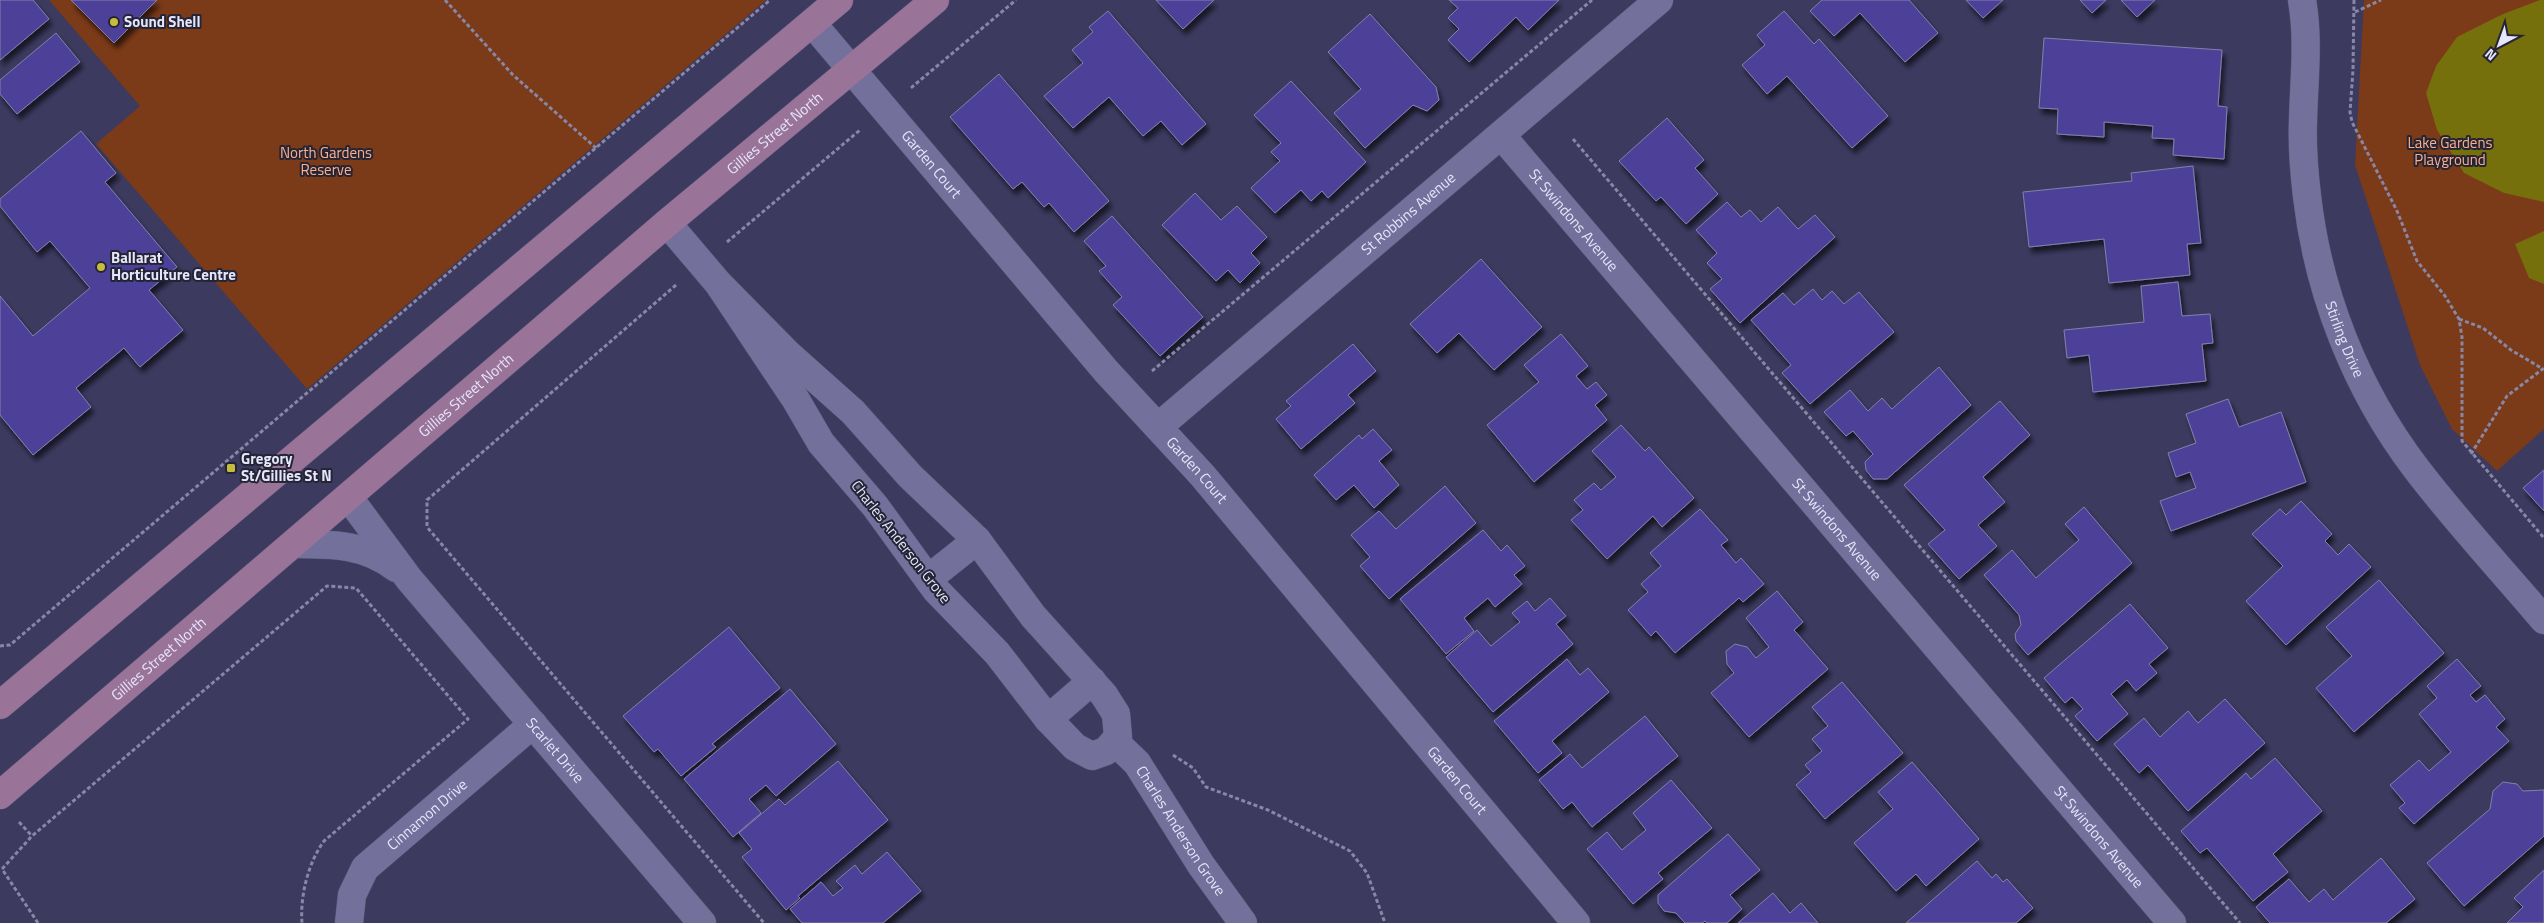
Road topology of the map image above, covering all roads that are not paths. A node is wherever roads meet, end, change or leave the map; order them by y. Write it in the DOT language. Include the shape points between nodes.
graph roads {
  1 [pos="839,0"];
  2 [pos="935,0"];
  3 [pos="1659,0"];
  4 [pos="2302,0"];
  5 [pos="812,23"];
  6 [pos="852,70"];
  7 [pos="1501,136"];
  8 [pos="667,223"];
  9 [pos="710,273"];
  10 [pos="1158,427"];
  11 [pos="349,498"];
  12 [pos="977,540"];
  13 [pos="294,544"];
  14 [pos="409,579"];
  15 [pos="928,579"];
  16 [pos="2544,620"];
  17 [pos="1092,681"];
  18 [pos="2,702"];
  19 [pos="1048,719"];
  20 [pos="533,724"];
  21 [pos="1115,742"];
  22 [pos="0,795"];
  23 [pos="349,923"];
  24 [pos="702,923"];
  25 [pos="1243,923"];
  26 [pos="1576,923"];
  27 [pos="2172,923"];
  1 -- 5 [label="main road"];
  2 -- 6 [label="main road, Gillies Street North"];
  3 -- 7 [label="street, St Robbins Avenue"];
  4 -- 16 [label="street, Stirling Drive" via="2306,28 2305,181 2316,252 2333,312 2362,381 2414,466"];
  5 -- 6 [label="street, Garden Court"];
  5 -- 18 [label="main road"];
  6 -- 8 [label="main road, Gillies Street North"];
  6 -- 10 [label="street, Garden Court" via="1106,371"];
  7 -- 10 [label="street, St Robbins Avenue"];
  7 -- 27 [label="street, St Swindons Avenue"];
  8 -- 9 [label="street, Charles Anderson Grove"];
  8 -- 11 [label="main road, Gillies Street North"];
  9 -- 12 [label="street, Charles Anderson Grove" via="788,354 853,412 910,476"];
  9 -- 15 [label="street, Charles Anderson Grove" via="796,400 821,444 875,506"];
  10 -- 26 [label="street, Garden Court"];
  11 -- 13 [label="main road, Gillies Street North"];
  11 -- 14 [label="street, Scarlet Drive"];
  12 -- 15 [label="street"];
  12 -- 17 [label="street, Charles Anderson Grove" via="1032,616"];
  13 -- 14 [label="street, Scarlet Drive" via="359,548 380,557"];
  13 -- 22 [label="main road, Gillies Street North"];
  14 -- 20 [label="street, Scarlet Drive"];
  15 -- 19 [label="street, Charles Anderson Grove" via="997,653"];
  17 -- 19 [label="street"];
  17 -- 21 [label="street, Charles Anderson Grove" via="1116,714 1119,732"];
  19 -- 21 [label="street, Charles Anderson Grove" via="1087,755 1102,754"];
  20 -- 23 [label="street, Cinnamon Drive" via="365,868 352,894"];
  20 -- 24 [label="street, Scarlet Drive"];
  21 -- 25 [label="street, Charles Anderson Grove" via="1137,763 1201,865"];
}
